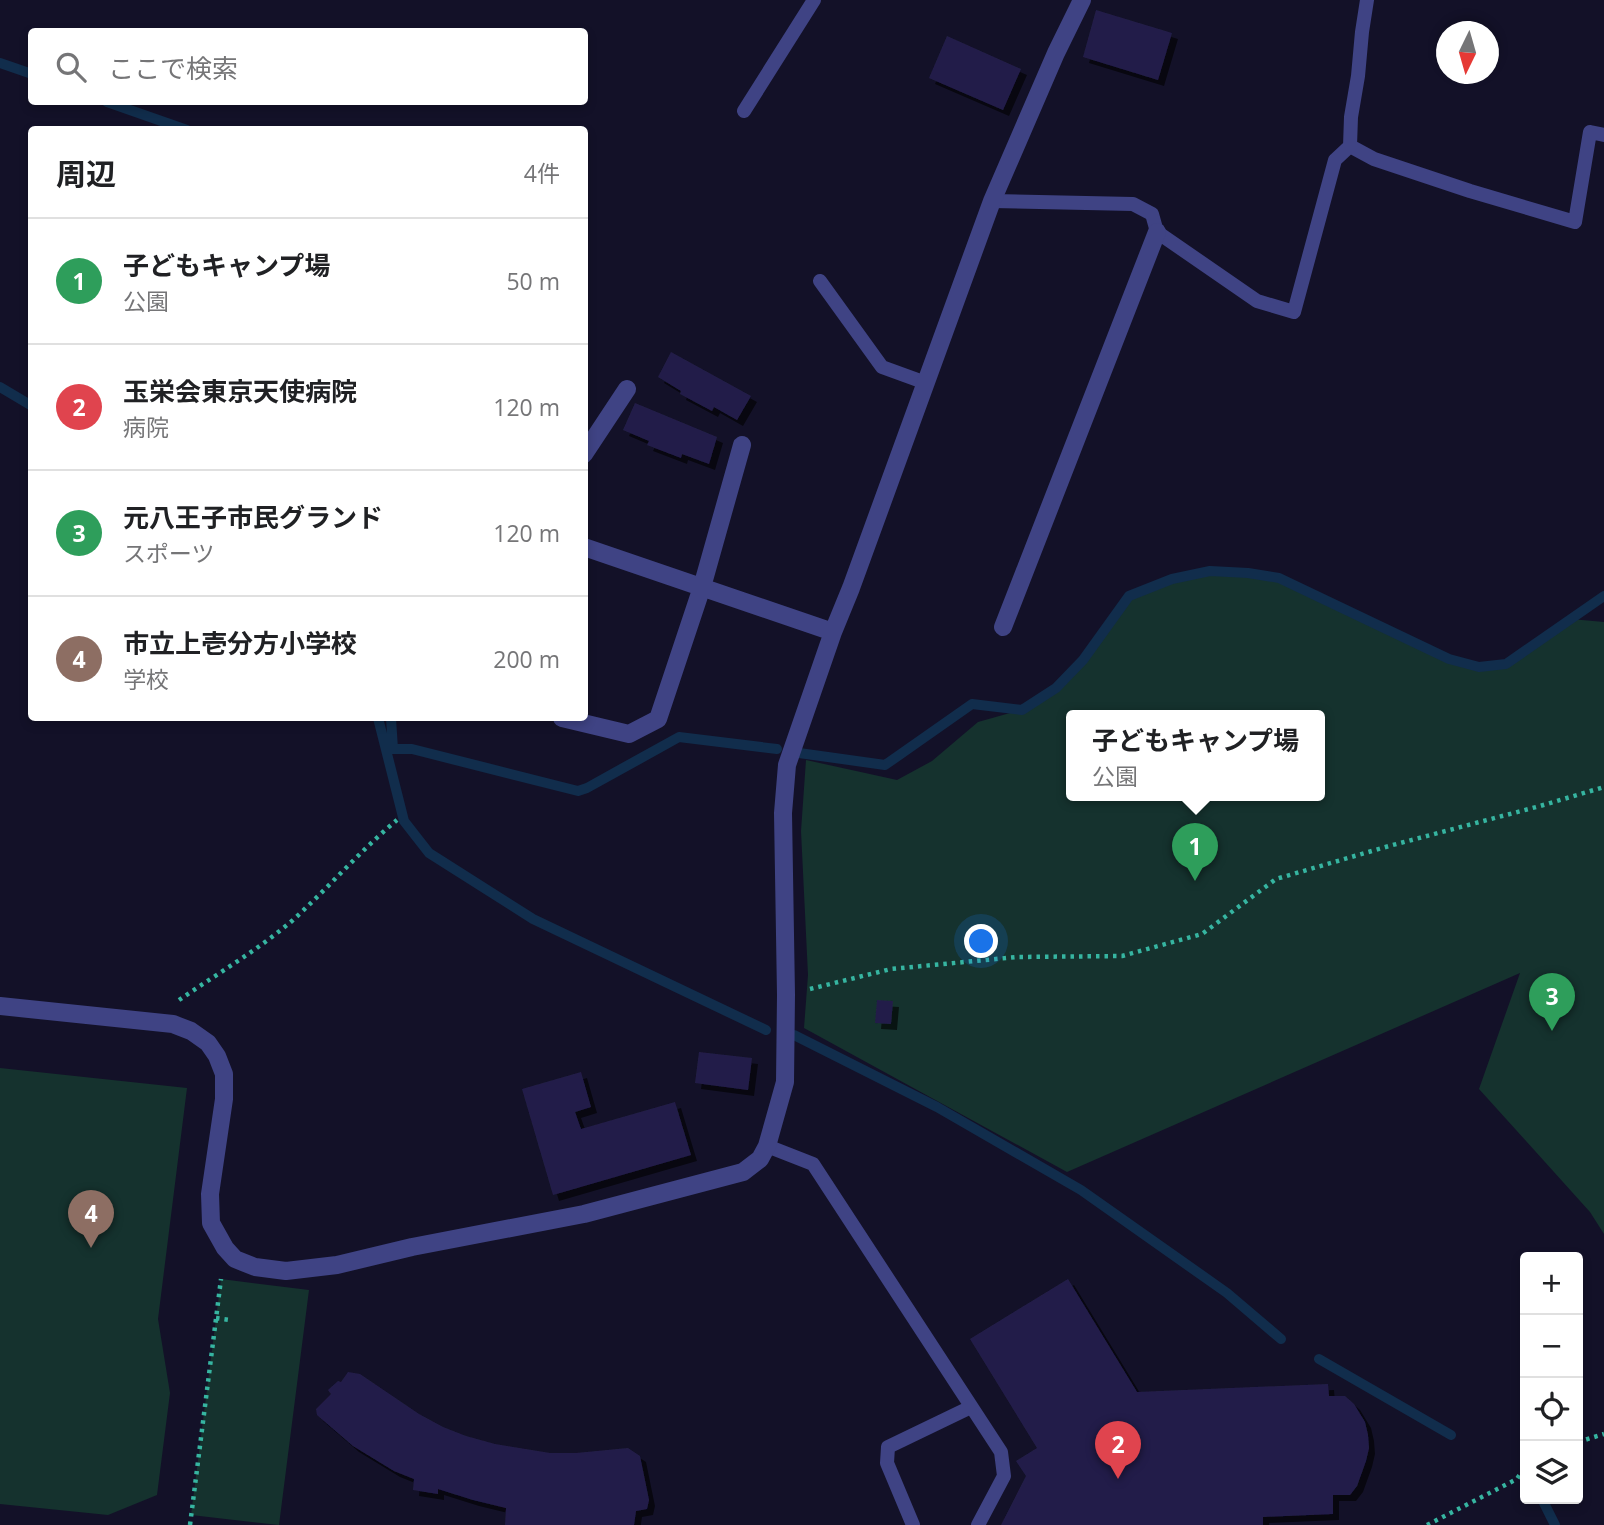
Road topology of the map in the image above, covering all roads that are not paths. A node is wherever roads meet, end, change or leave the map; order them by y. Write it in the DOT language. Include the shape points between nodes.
graph roads {
  1 [pos="814,0"];
  2 [pos="1082,0"];
  3 [pos="1367,0"];
  4 [pos="744,111"];
  5 [pos="1604,135"];
  6 [pos="1350,146"];
  7 [pos="992,201"];
  8 [pos="1157,232"];
  9 [pos="820,281"];
  10 [pos="926,383"];
  11 [pos="628,388"];
  12 [pos="742,445"];
  13 [pos="588,448"];
  14 [pos="588,548"];
  15 [pos="702,587"];
  16 [pos="1003,627"];
  17 [pos="833,632"];
  18 [pos="575,721"];
  19 [pos="0,1006"];
  20 [pos="767,1146"];
  21 [pos="971,1407"];
  22 [pos="913,1525"];
  23 [pos="978,1525"];
  1 -- 4 [label="lane"];
  2 -- 7 [label="street"];
  3 -- 6 [label="lane"];
  5 -- 6 [label="lane" via="1590,132 1575,222 1374,159"];
  6 -- 8 [label="lane" via="1335,160 1294,312 1256,302"];
  7 -- 8 [label="lane" via="1133,204 1153,214"];
  7 -- 10 [label="street"];
  8 -- 16 [label="street"];
  9 -- 10 [label="lane" via="882,367"];
  10 -- 17 [label="street"];
  11 -- 13 [label="street"];
  12 -- 15 [label="street"];
  14 -- 15 [label="street"];
  15 -- 17 [label="street"];
  15 -- 18 [label="street" via="658,719 629,734"];
  17 -- 20 [label="street" via="787,765 783,813 785,1082"];
  19 -- 20 [label="street" via="173,1024 208,1043 224,1074 210,1194 211,1223 235,1259 265,1268 286,1271 337,1265 584,1214 743,1172 760,1159"];
  20 -- 21 [label="lane" via="813,1164"];
  21 -- 22 [label="lane" via="888,1447 887,1463"];
  21 -- 23 [label="lane" via="1001,1452 1004,1476"];
}
